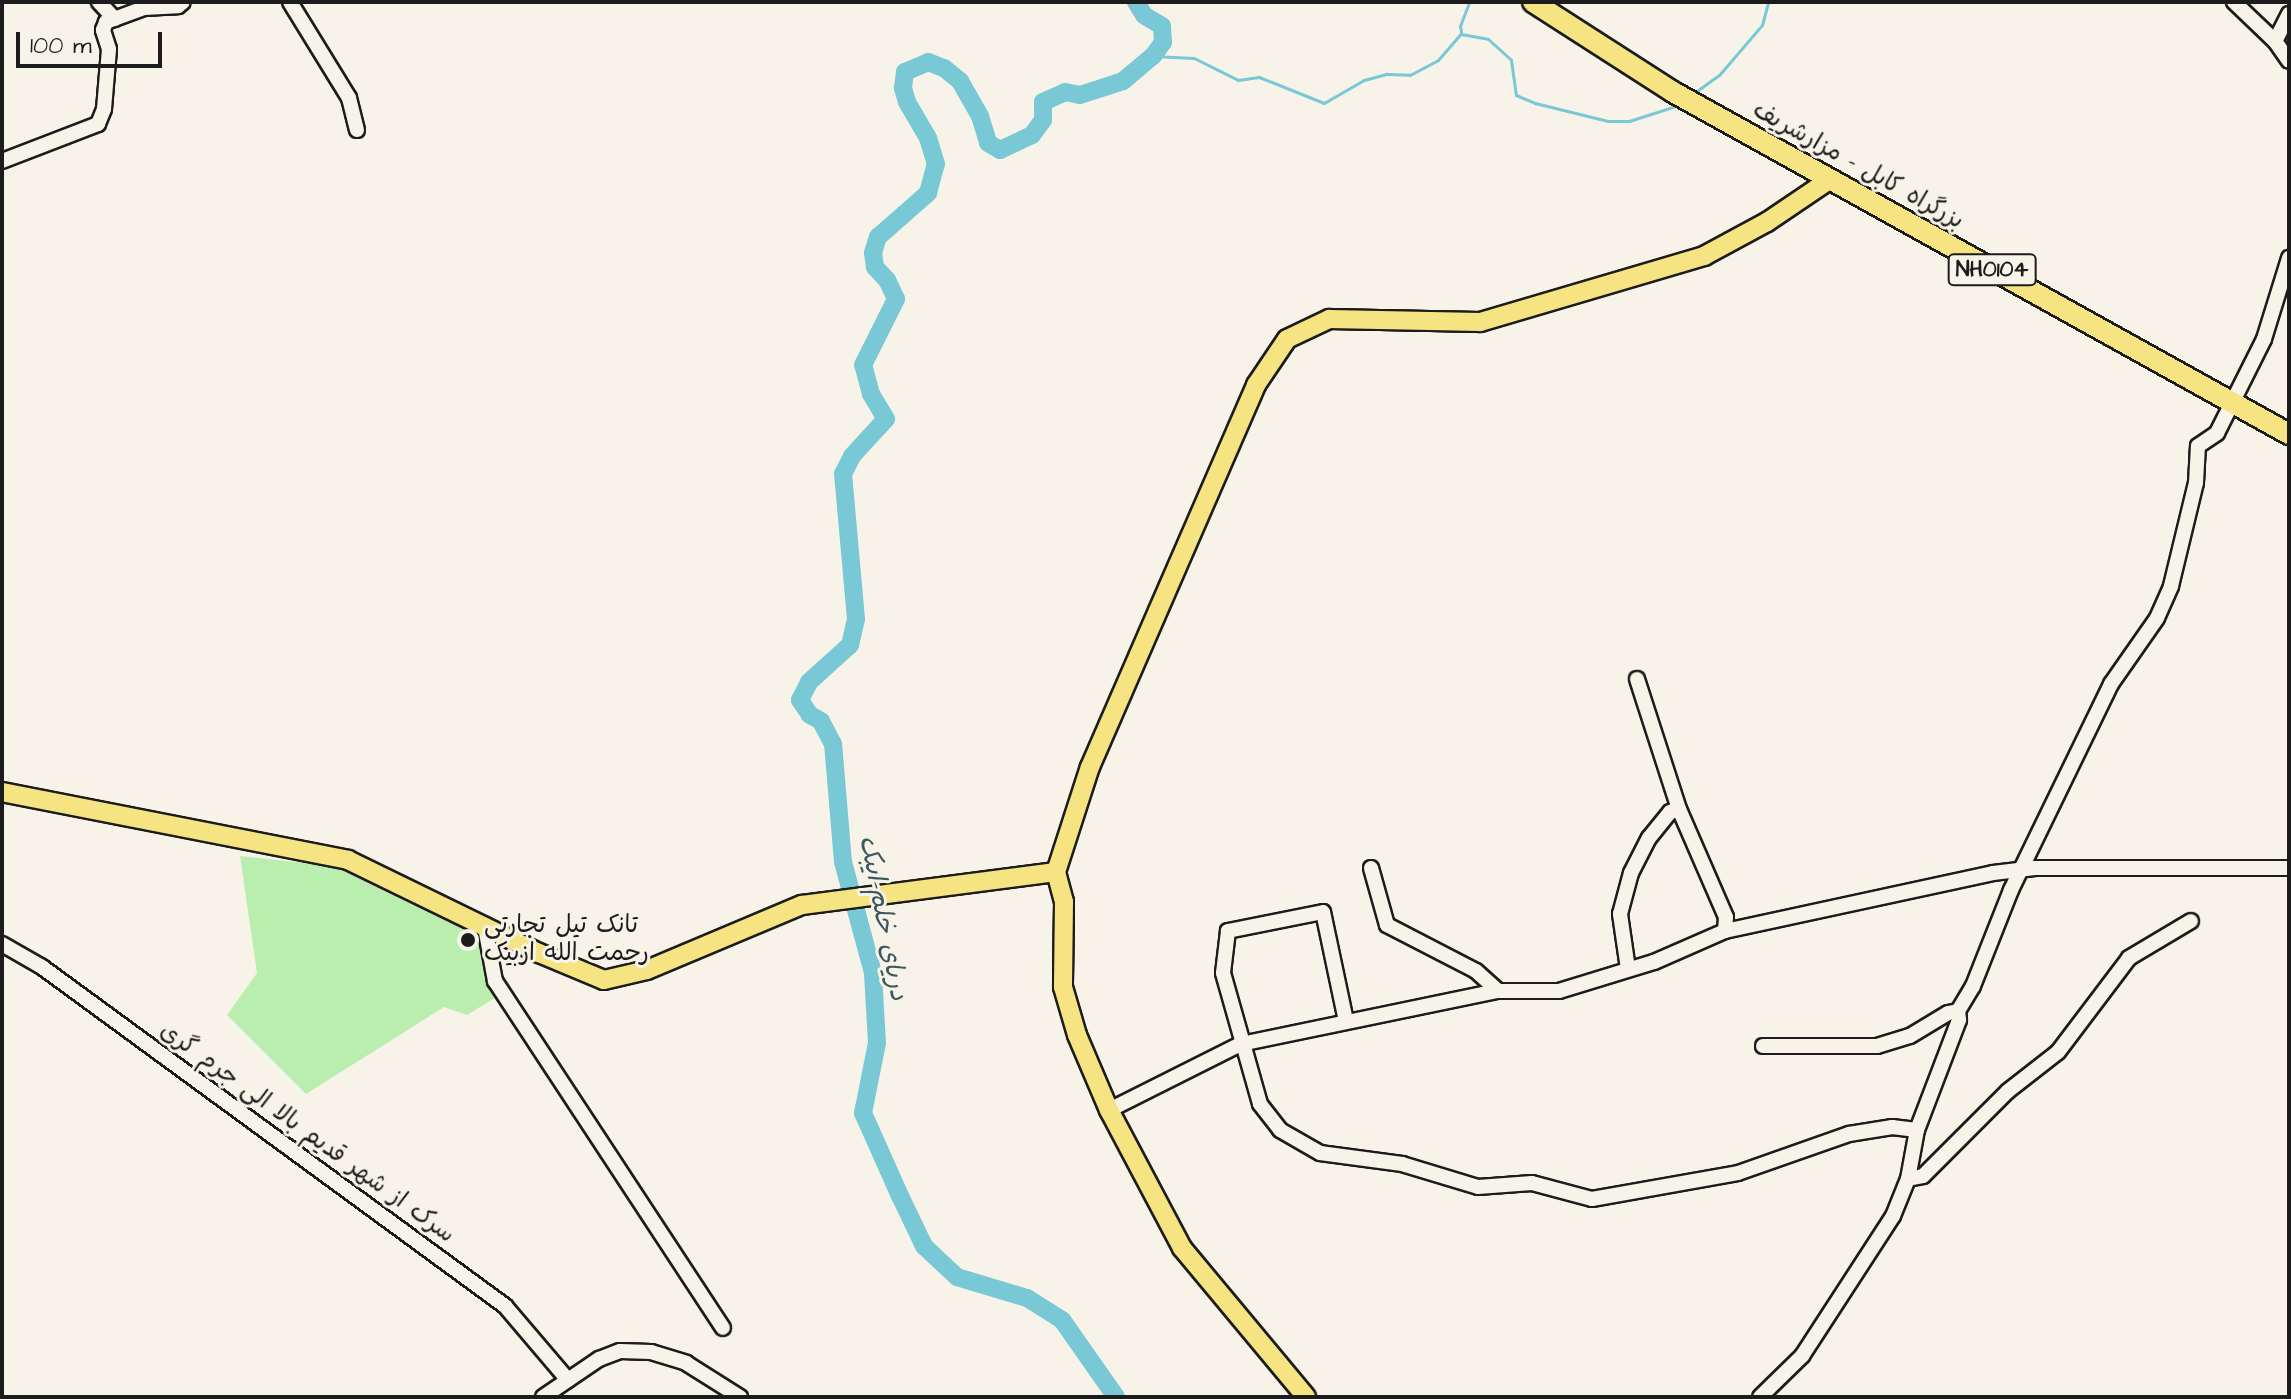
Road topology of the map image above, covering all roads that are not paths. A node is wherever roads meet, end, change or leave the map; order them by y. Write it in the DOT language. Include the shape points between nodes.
graph roads {
  1 [pos="99,2"];
  2 [pos="183,2"];
  3 [pos="290,2"];
  4 [pos="1533,2"];
  5 [pos="2234,2"];
  6 [pos="2289,14"];
  7 [pos="115,19"];
  8 [pos="2275,41"];
  9 [pos="2289,61"];
  10 [pos="357,130"];
  11 [pos="2,161"];
  12 [pos="1829,180"];
  13 [pos="2289,258"];
  14 [pos="2231,401"];
  15 [pos="2289,434"];
  16 [pos="1637,679"];
  17 [pos="2,792"];
  18 [pos="1679,809"];
  19 [pos="1371,868"];
  20 [pos="2289,868"];
  21 [pos="1056,872"];
  22 [pos="2022,872"];
  23 [pos="2191,921"];
  24 [pos="485,927"];
  25 [pos="1725,931"];
  26 [pos="2,944"];
  27 [pos="1628,969"];
  28 [pos="1498,991"];
  29 [pos="1958,1011"];
  30 [pos="1346,1021"];
  31 [pos="1241,1044"];
  32 [pos="1763,1046"];
  33 [pos="1109,1110"];
  34 [pos="1917,1130"];
  35 [pos="1908,1179"];
  36 [pos="723,1328"];
  37 [pos="568,1380"];
  38 [pos="543,1397"];
  39 [pos="740,1397"];
  40 [pos="1306,1397"];
  41 [pos="1760,1397"];
  1 -- 7 [label="street"];
  2 -- 7 [label="street"];
  3 -- 10 [label="street" via="349,98"];
  4 -- 12 [label="highway, بزرگراه کابل - مزارشریف / NH0104" via="1673,92"];
  5 -- 8 [label="street"];
  6 -- 8 [label="street"];
  7 -- 11 [label="street" via="103,30 109,49 98,124"];
  8 -- 9 [label="street"];
  12 -- 14 [label="highway, بزرگراه کابل - مزارشریف / NH0104"];
  12 -- 21 [label="main road" via="1704,256 1480,322 1329,319 1287,339 1256,385 1096,753"];
  13 -- 14 [label="street" via="2264,339"];
  14 -- 15 [label="highway, بزرگراه کابل - مزارشریف / NH0104"];
  14 -- 22 [label="street" via="2217,433 2198,446 2196,483 2171,586 2157,618 2111,684"];
  16 -- 18 [label="street"];
  17 -- 24 [label="main road" via="348,860"];
  18 -- 25 [label="street" via="1726,917"];
  18 -- 27 [label="street" via="1670,812 1649,838 1631,873 1620,914"];
  19 -- 28 [label="street" via="1387,925 1476,971"];
  20 -- 22 [label="street"];
  21 -- 24 [label="main road" via="802,905 647,970 604,980"];
  21 -- 33 [label="main road" via="1064,902 1063,987"];
  22 -- 25 [label="street" via="1993,873"];
  22 -- 29 [label="street"];
  23 -- 35 [label="street" via="2129,958 2058,1052 2008,1091 1923,1176"];
  24 -- 36 [label="street" via="495,981"];
  25 -- 27 [label="street"];
  26 -- 37 [label="street, سرک از شهر قدیم بالا الی جرم گری" via="42,967 505,1306"];
  27 -- 28 [label="street" via="1559,991"];
  28 -- 30 [label="street"];
  29 -- 32 [label="street" via="1877,1046"];
  29 -- 34 [label="street"];
  30 -- 31 [label="street"];
  30 -- 31 [label="street" via="1323,912 1228,931 1223,973"];
  31 -- 33 [label="street"];
  31 -- 34 [label="street" via="1260,1104 1280,1130 1320,1153 1402,1164 1478,1187 1532,1183 1592,1199 1738,1173 1849,1134 1892,1127"];
  33 -- 40 [label="main road" via="1182,1248"];
  34 -- 35 [label="street"];
  35 -- 41 [label="street" via="1893,1216 1802,1356"];
  37 -- 38 [label="street"];
  37 -- 39 [label="street" via="620,1351 651,1352 686,1363"];
}
